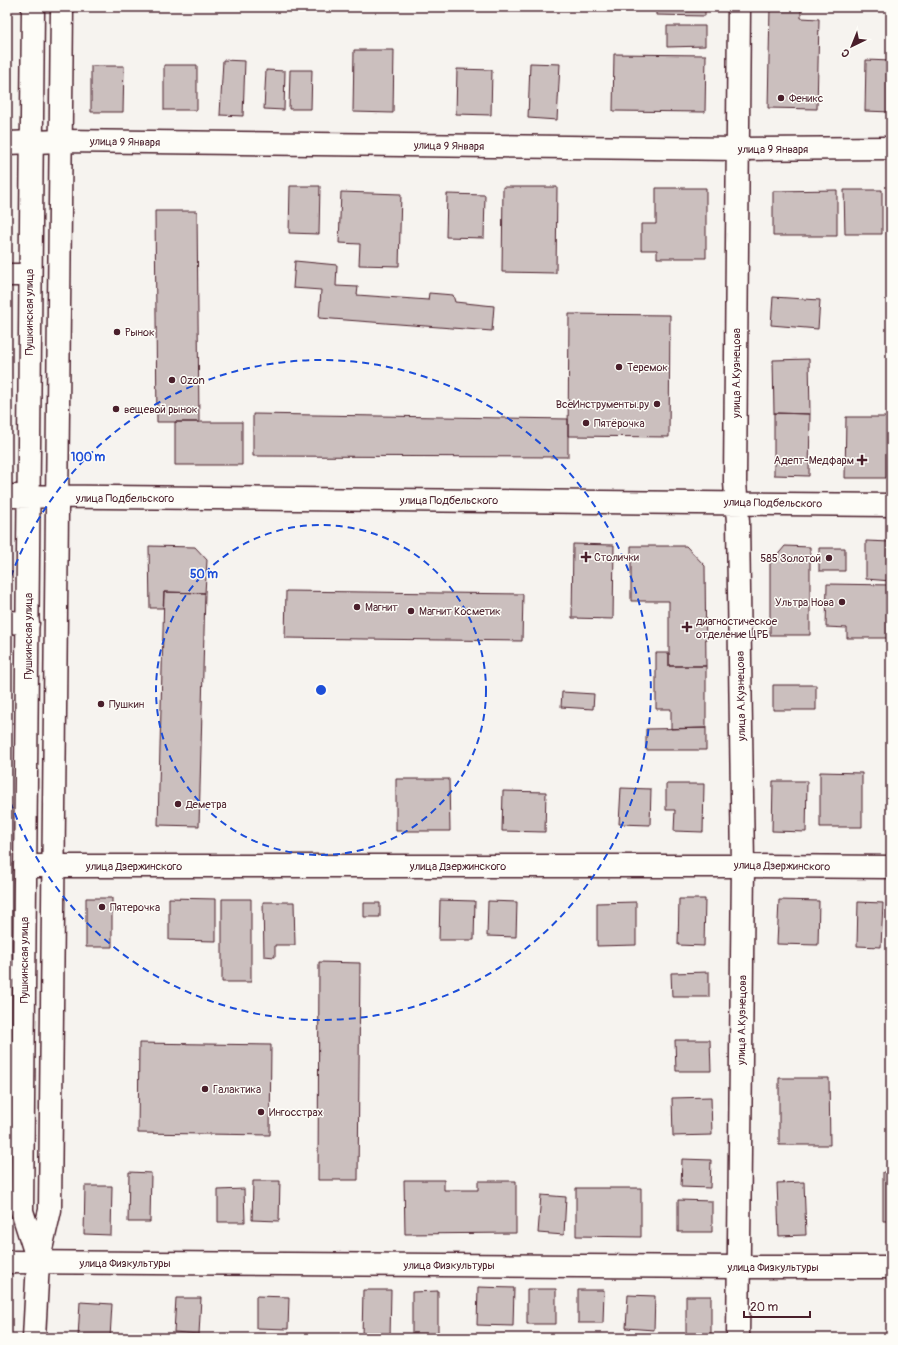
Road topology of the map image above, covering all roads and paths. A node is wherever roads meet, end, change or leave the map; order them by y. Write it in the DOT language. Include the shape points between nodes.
graph roads {
  1 [pos="33,7"];
  2 [pos="62,7"];
  3 [pos="739,7"];
  4 [pos="61,141"];
  5 [pos="31,142"];
  6 [pos="7,143"];
  7 [pos="891,148"];
  8 [pos="738,149"];
  9 [pos="7,275"];
  10 [pos="30,276"];
  11 [pos="18,496"];
  12 [pos="58,497"];
  13 [pos="736,503"];
  14 [pos="891,505"];
  15 [pos="7,622"];
  16 [pos="28,623"];
  17 [pos="25,866"];
  18 [pos="54,866"];
  19 [pos="743,866"];
  20 [pos="891,868"];
  21 [pos="7,1262"];
  22 [pos="38,1262"];
  23 [pos="891,1266"];
  24 [pos="739,1267"];
  25 [pos="34,1338"];
  26 [pos="738,1338"];
  1 -- 5 [label="main road, Пушкинская улица"];
  2 -- 4 [label="main road, Пушкинская улица"];
  3 -- 8 [label="main road, улица А.Кузнецова"];
  4 -- 5 [label="main road, улица 9 Января"];
  4 -- 8 [label="main road, улица 9 Января"];
  4 -- 12 [label="main road, Пушкинская улица"];
  5 -- 6 [label="main road, улица 9 Января"];
  5 -- 10 [label="main road, Пушкинская улица"];
  7 -- 8 [label="main road, улица 9 Января"];
  8 -- 13 [label="main road, улица А.Кузнецова"];
  9 -- 10 [label="main road"];
  10 -- 11 [label="main road, Пушкинская улица"];
  11 -- 12 [label="main road, улица Подбельского"];
  11 -- 16 [label="main road, Пушкинская улица"];
  12 -- 13 [label="main road, улица Подбельского"];
  12 -- 18 [label="main road, Пушкинская улица"];
  13 -- 14 [label="main road, улица Подбельского"];
  13 -- 19 [label="main road, улица А.Кузнецова"];
  15 -- 16 [label="main road"];
  16 -- 17 [label="main road, Пушкинская улица"];
  17 -- 18 [label="main road, улица Дзержинского"];
  17 -- 22 [label="main road, Пушкинская улица" via="22,1211"];
  18 -- 19 [label="main road, улица Дзержинского"];
  18 -- 22 [label="main road, Пушкинская улица" via="50,1210"];
  19 -- 20 [label="main road, улица Дзержинского"];
  19 -- 24 [label="main road, улица А.Кузнецова"];
  21 -- 22 [label="main road, улица Физкультуры"];
  22 -- 24 [label="main road, улица Физкультуры"];
  22 -- 25 [label="main road, Пушкинская улица"];
  23 -- 24 [label="main road, улица Физкультуры"];
  24 -- 26 [label="main road, улица А.Кузнецова"];
}
